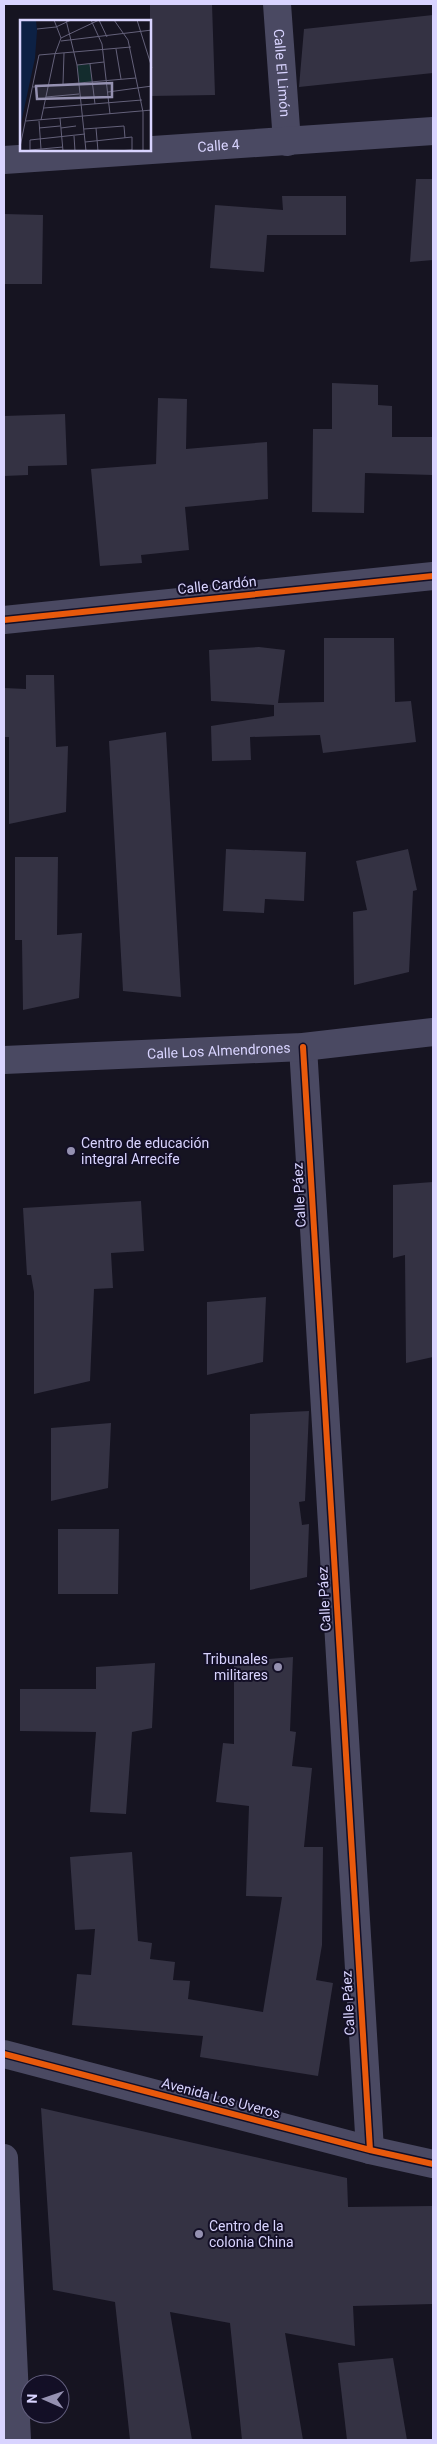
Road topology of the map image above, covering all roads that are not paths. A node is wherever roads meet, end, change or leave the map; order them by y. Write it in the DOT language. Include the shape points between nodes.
graph roads {
  1 [pos="278,4"];
  2 [pos="433,132"];
  3 [pos="287,142"];
  4 [pos="146,151"];
  5 [pos="151,151"];
  6 [pos="4,160"];
  7 [pos="433,576"];
  8 [pos="4,620"];
  9 [pos="433,1032"];
  10 [pos="302,1046"];
  11 [pos="4,1060"];
  12 [pos="4,2054"];
  13 [pos="370,2150"];
  14 [pos="4,2158"];
  15 [pos="433,2164"];
  16 [pos="17,2440"];
  1 -- 3 [label="street, Calle El Limón"];
  2 -- 3 [label="street, Calle 4"];
  3 -- 5 [label="street, Calle 4"];
  4 -- 6 [label="street, Calle 4"];
  7 -- 8 [label="street, Calle Cardón"];
  9 -- 10 [label="street, Calle Los Almendrones"];
  10 -- 11 [label="street, Calle Los Almendrones"];
  10 -- 13 [label="street, Calle Páez"];
  12 -- 13 [label="street, Avenida Los Uveros"];
  13 -- 15 [label="street, Avenida Los Uveros"];
  14 -- 16 [label="street"];
}
